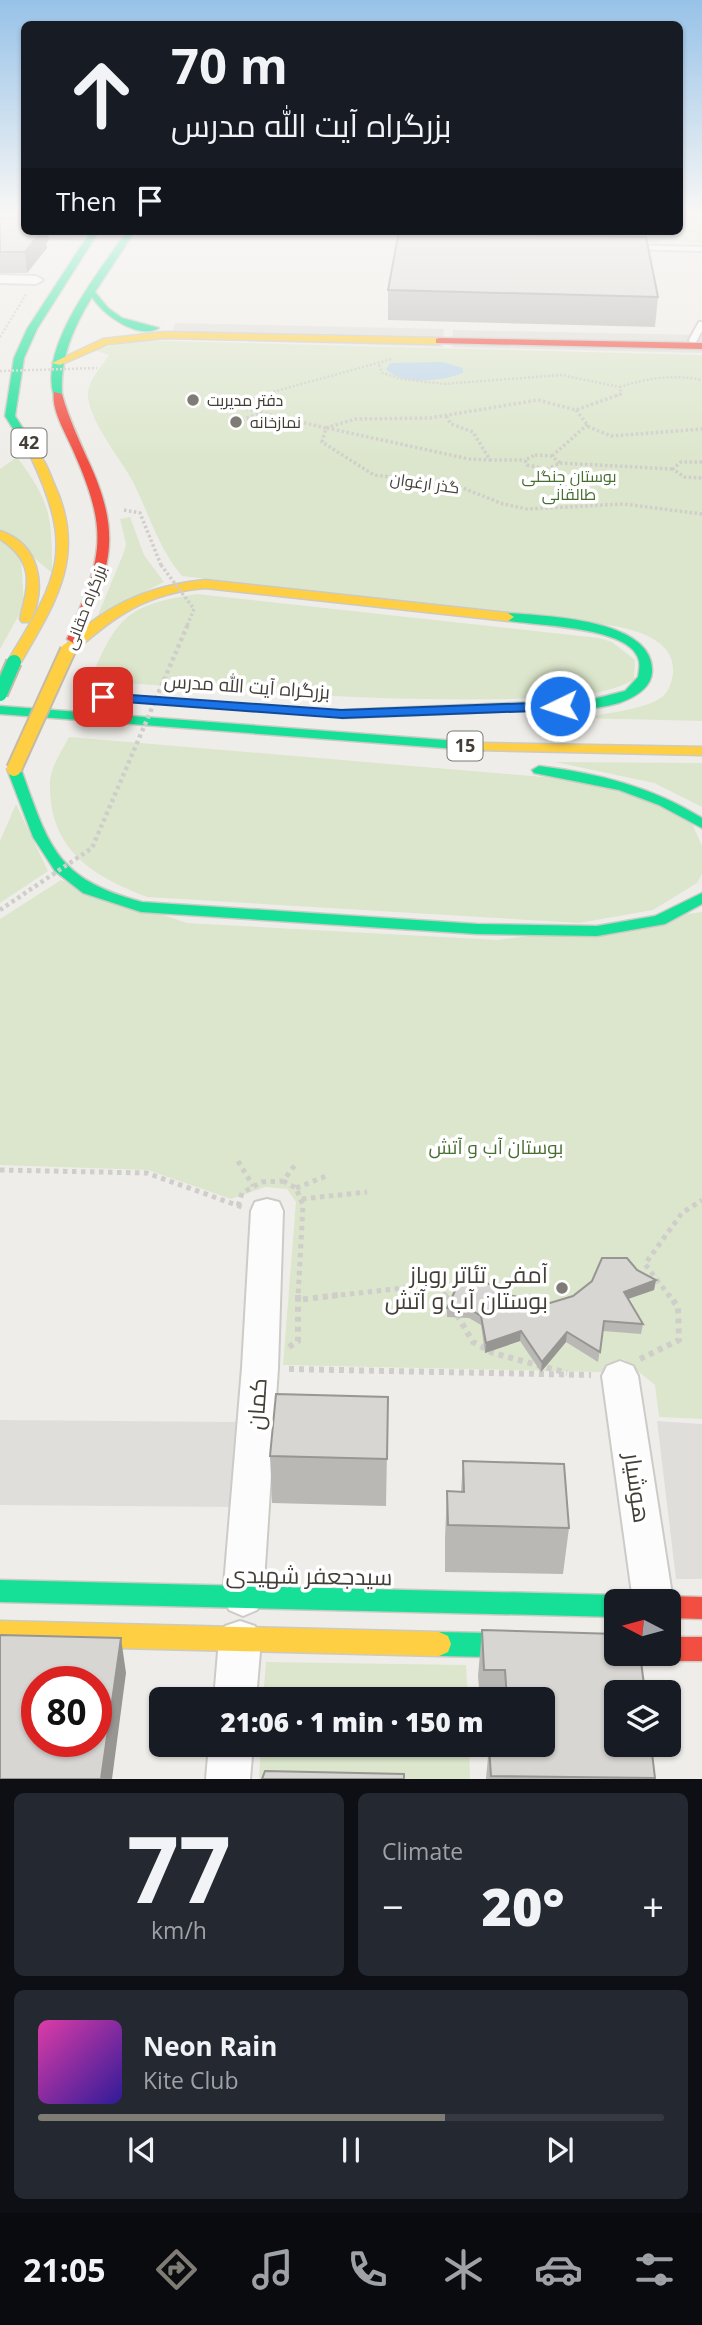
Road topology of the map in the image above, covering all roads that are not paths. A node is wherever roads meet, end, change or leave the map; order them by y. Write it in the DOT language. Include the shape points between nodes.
graph roads {
  1 [pos="52,298"];
  2 [pos="92,298"];
  3 [pos="96,298"];
  4 [pos="702,324"];
  5 [pos="699,342"];
  6 [pos="57,363"];
  7 [pos="10,416"];
  8 [pos="8,444"];
  9 [pos="0,534"];
  10 [pos="68,650"];
  11 [pos="14,662"];
  12 [pos="0,680"];
  13 [pos="30,688"];
  14 [pos="0,692"];
  15 [pos="63,692"];
  16 [pos="0,710"];
  17 [pos="64,715"];
  18 [pos="0,719"];
  19 [pos="536,723"];
  20 [pos="228,731"];
  21 [pos="702,751"];
  22 [pos="480,764"];
  23 [pos="520,768"];
  24 [pos="14,769"];
  25 [pos="5,790"];
  26 [pos="702,824"];
  27 [pos="702,898"];
  28 [pos="260,1196"];
  29 [pos="620,1376"];
  30 [pos="651,1589"];
  31 [pos="0,1591"];
  32 [pos="243,1597"];
  33 [pos="604,1606"];
  34 [pos="681,1607"];
  35 [pos="702,1608"];
  36 [pos="0,1633"];
  37 [pos="240,1640"];
  38 [pos="604,1648"];
  39 [pos="681,1649"];
  40 [pos="702,1649"];
  41 [pos="236,1687"];
  42 [pos="230,1757"];
  43 [pos="228,1779"];
  1 -- 7 [label="main road, 42" via="19,358"];
  2 -- 6 [label="main road, بزرگراه حقانی / 42"];
  3 -- 5 [label="main road" via="103,313 114,321 167,330"];
  4 -- 5 [label="lane"];
  5 -- 6 [label="main road" via="131,336 106,341"];
  6 -- 10 [label="main road, بزرگراه حقانی / 42" via="54,392 96,488 106,526 103,564"];
  7 -- 8 [label="main road"];
  7 -- 11 [label="main road, بزرگراه حقانی / 42" via="56,492 67,550 58,586"];
  9 -- 11 [label="main road" via="23,550 35,570"];
  10 -- 19 [label="main road, بزرگراه آیت الله مدرس / 15" via="133,597 167,587 205,584 590,626 637,647 649,668 647,679 628,695 608,700 512,710 335,714"];
  10 -- 24 [label="main road, بزرگراه حقانی / 42, bridge"];
  11 -- 14 [label="main road, بزرگراه حقانی / 42, bridge"];
  12 -- 13 [label="main road"];
  13 -- 14 [label="main road"];
  13 -- 15 [label="main road"];
  16 -- 17 [label="main road, 15"];
  17 -- 18 [label="main road"];
  17 -- 20 [label="main road, 15"];
  20 -- 21 [label="main road, 15" via="517,749"];
  20 -- 22 [label="main road" via="323,747"];
  23 -- 26 [label="main road" via="601,778 656,796"];
  24 -- 25 [label="main road, بزرگراه حقانی / 42"];
  24 -- 27 [label="main road" via="32,819 56,863 88,890 141,907 463,928 597,931 659,920"];
  28 -- 32 [label="street, کمان" via="260,1368"];
  29 -- 30 [label="street, هوشیار"];
  31 -- 32 [label="main road, سیدجعفر شهیدی"];
  32 -- 33 [label="main road, سیدجعفر شهیدی"];
  32 -- 37 [label="main road"];
  34 -- 35 [label="main road"];
  36 -- 37 [label="main road"];
  37 -- 38 [label="main road"];
  37 -- 41 [label="street"];
  39 -- 40 [label="main road"];
  42 -- 43 [label="street"];
}
